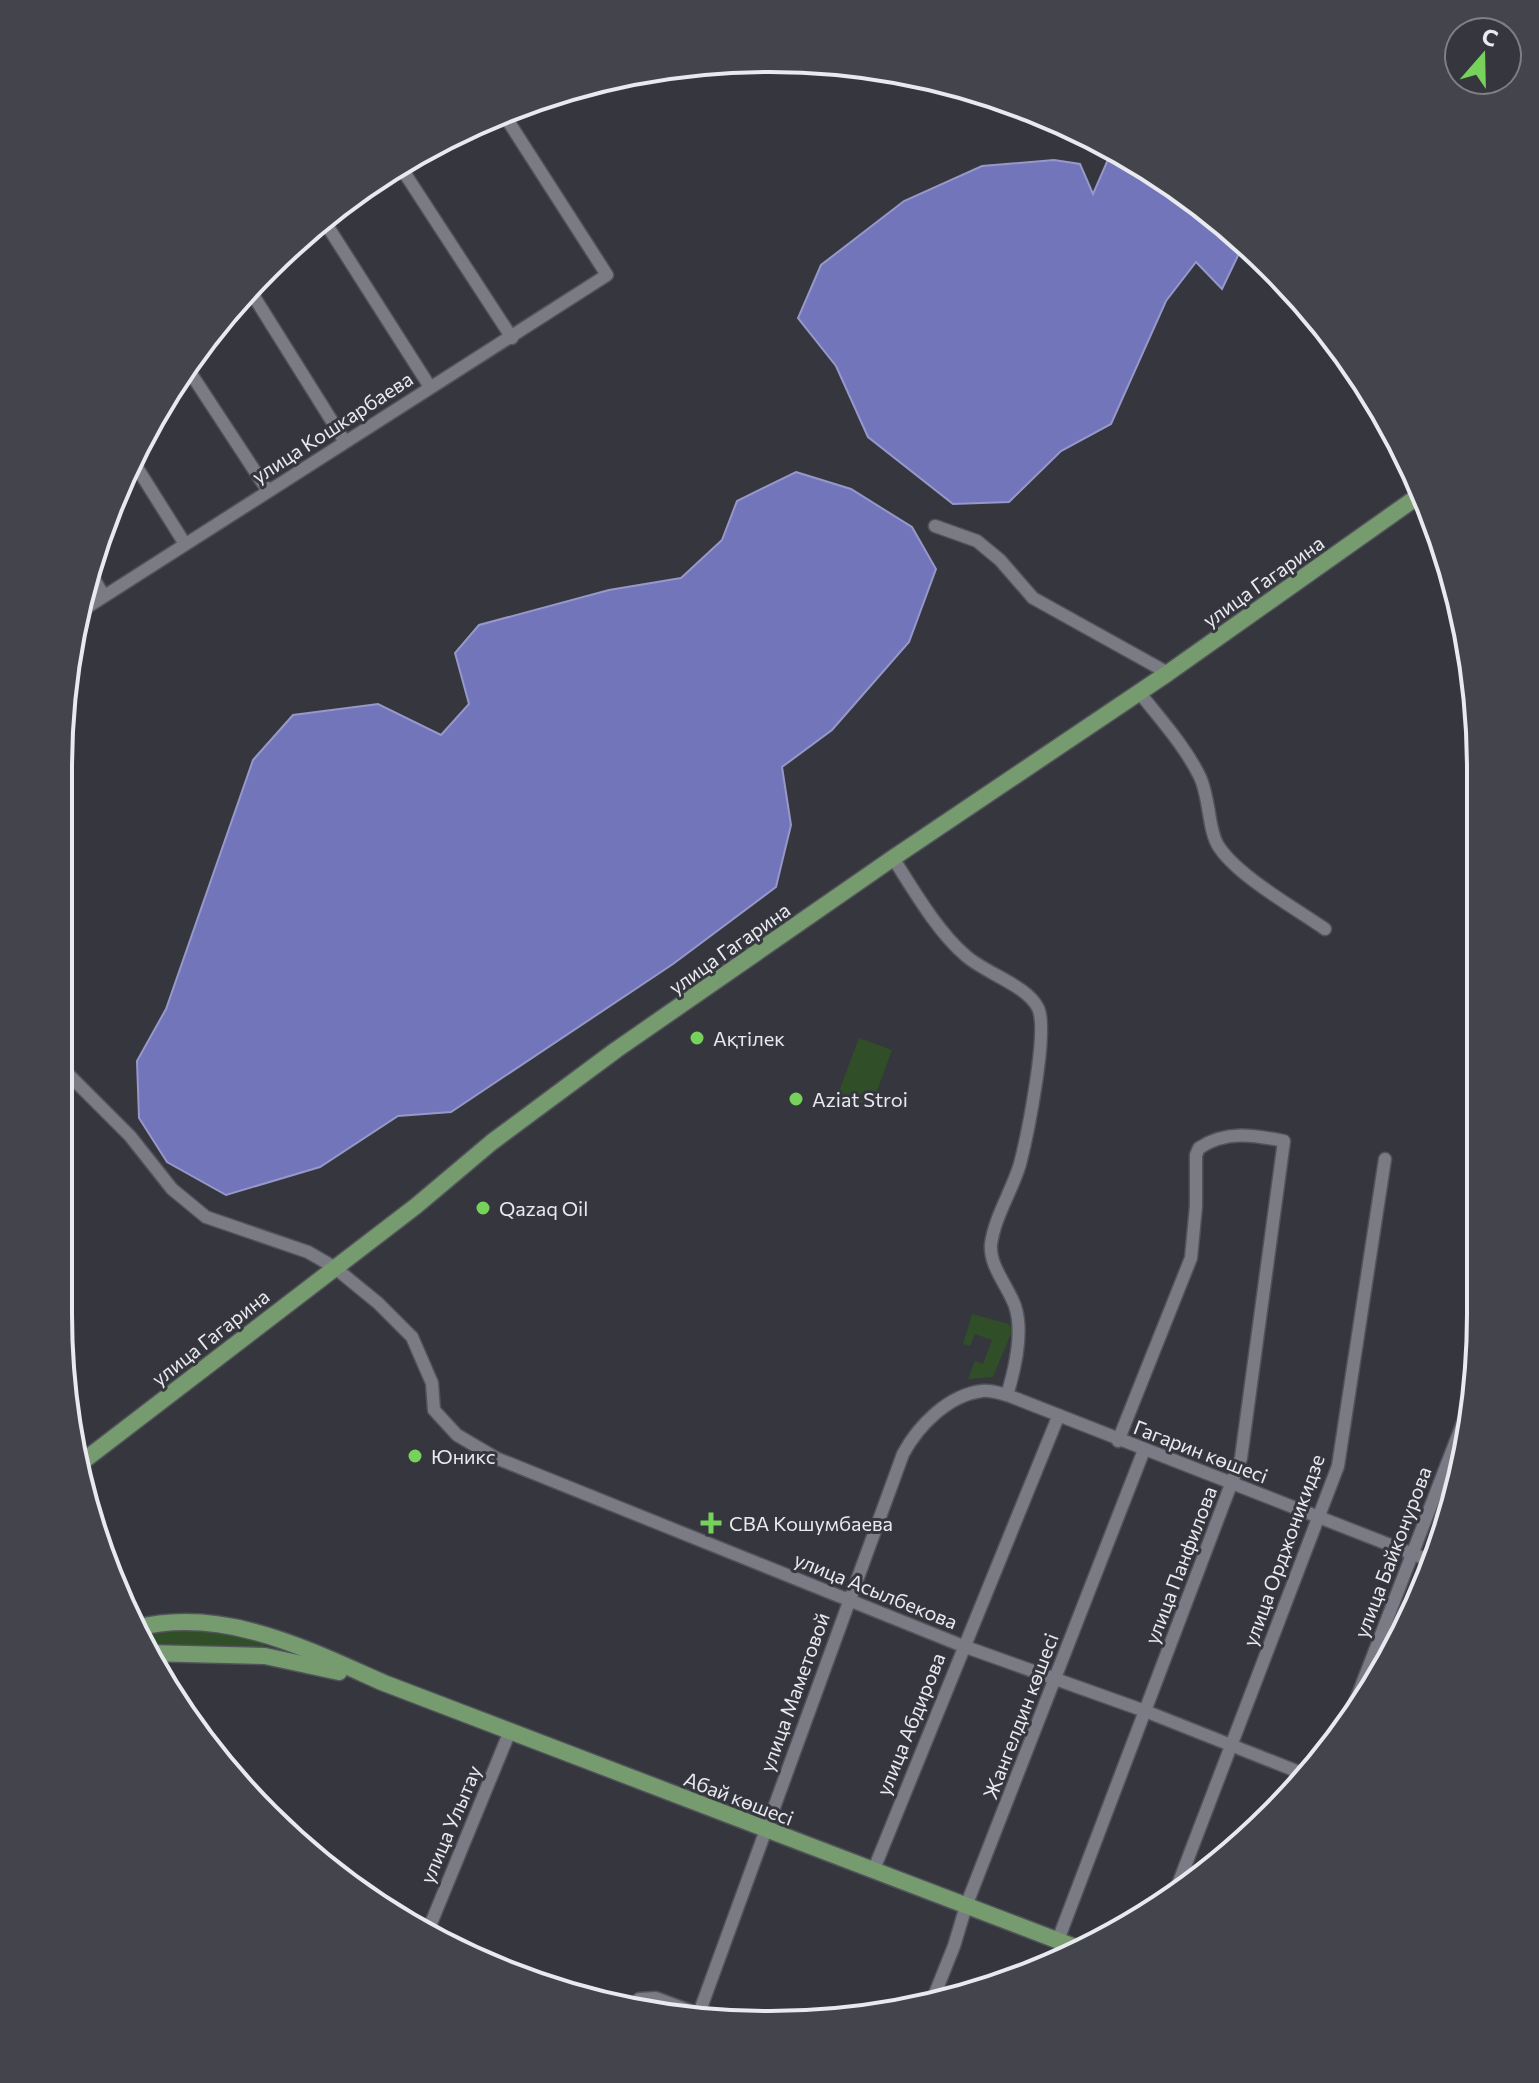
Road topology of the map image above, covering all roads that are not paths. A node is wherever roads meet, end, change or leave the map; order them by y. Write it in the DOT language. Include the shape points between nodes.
graph roads {
  1 [pos="509,123"];
  2 [pos="406,175"];
  3 [pos="329,229"];
  4 [pos="255,299"];
  5 [pos="512,338"];
  6 [pos="193,377"];
  7 [pos="430,387"];
  8 [pos="345,442"];
  9 [pos="139,471"];
  10 [pos="268,491"];
  11 [pos="1413,500"];
  12 [pos="935,526"];
  13 [pos="185,544"];
  14 [pos="97,585"];
  15 [pos="104,596"];
  16 [pos="92,604"];
  17 [pos="1168,673"];
  18 [pos="1139,692"];
  19 [pos="893,858"];
  20 [pos="1325,929"];
  21 [pos="72,1078"];
  22 [pos="1385,1159"];
  23 [pos="334,1267"];
  24 [pos="1007,1395"];
  25 [pos="956,1401"];
  26 [pos="1058,1417"];
  27 [pos="1118,1441"];
  28 [pos="1455,1444"];
  29 [pos="1144,1450"];
  30 [pos="87,1458"];
  31 [pos="1233,1485"];
  32 [pos="1319,1518"];
  33 [pos="1413,1554"];
  34 [pos="1422,1558"];
  35 [pos="849,1600"];
  36 [pos="147,1627"];
  37 [pos="963,1646"];
  38 [pos="160,1653"];
  39 [pos="1366,1675"];
  40 [pos="1056,1680"];
  41 [pos="384,1683"];
  42 [pos="1145,1711"];
  43 [pos="510,1731"];
  44 [pos="1231,1745"];
  45 [pos="1296,1771"];
  46 [pos="766,1830"];
  47 [pos="874,1869"];
  48 [pos="1181,1876"];
  49 [pos="966,1906"];
  50 [pos="431,1923"];
  51 [pos="1058,1940"];
  52 [pos="1067,1944"];
  53 [pos="936,1990"];
  54 [pos="639,1999"];
  55 [pos="670,2004"];
  56 [pos="701,2007"];
  1 -- 5 [label="street, улица Кошкарбаева" via="607,275"];
  2 -- 5 [label="street"];
  3 -- 7 [label="street"];
  4 -- 8 [label="street"];
  5 -- 7 [label="street, улица Кошкарбаева"];
  6 -- 10 [label="street"];
  7 -- 8 [label="street, улица Кошкарбаева"];
  8 -- 10 [label="street, улица Кошкарбаева"];
  9 -- 13 [label="street"];
  10 -- 13 [label="street, улица Кошкарбаева"];
  11 -- 17 [label="main road, улица Гагарина"];
  12 -- 17 [label="street" via="977,541 1033,598"];
  13 -- 15 [label="street, улица Кошкарбаева"];
  14 -- 15 [label="street"];
  15 -- 16 [label="street, улица Кошкарбаева"];
  17 -- 18 [label="main road, улица Гагарина"];
  18 -- 19 [label="main road, улица Гагарина"];
  18 -- 20 [label="street" via="1200,776 1218,846 1240,870"];
  19 -- 23 [label="main road, улица Гагарина" via="616,1050"];
  19 -- 24 [label="street" via="952,942 973,962 1032,999 1041,1017 1038,1065 1019,1166 991,1247 1018,1320"];
  21 -- 23 [label="street, улица Асылбекова" via="130,1136 172,1189 206,1217 308,1252"];
  22 -- 32 [label="street, улица Орджоникидзе" via="1338,1466"];
  23 -- 30 [label="main road, улица Гагарина"];
  23 -- 35 [label="street, улица Асылбекова" via="412,1337 432,1383 434,1410 457,1435 496,1458"];
  24 -- 25 [label="street, Гагарин көшесі" via="981,1391"];
  24 -- 26 [label="street, Гагарин көшесі"];
  25 -- 35 [label="street, улица Маметовой" via="910,1442"];
  26 -- 27 [label="street, Гагарин көшесі"];
  26 -- 37 [label="street, улица Абдирова"];
  27 -- 29 [label="street, Гагарин көшесі"];
  27 -- 31 [label="street, улица Панфилова" via="1191,1258 1199,1148 1231,1135 1284,1141 1248,1414"];
  28 -- 33 [label="street, улица Байконурова"];
  29 -- 31 [label="street, Гагарин көшесі"];
  29 -- 40 [label="street, Жангелдин көшесі"];
  31 -- 32 [label="street, Гагарин көшесі"];
  31 -- 42 [label="street, улица Панфилова"];
  32 -- 33 [label="street, Гагарин көшесі"];
  32 -- 44 [label="street, улица Орджоникидзе"];
  33 -- 34 [label="street, Гагарин көшесі"];
  33 -- 39 [label="street, улица Байконурова"];
  35 -- 37 [label="street, улица Асылбекова"];
  35 -- 46 [label="street, улица Маметовой"];
  36 -- 41 [label="main road, Абай көшесі" via="187,1623 249,1630"];
  37 -- 40 [label="street, улица Асылбекова"];
  37 -- 47 [label="street, улица Абдирова"];
  38 -- 41 [label="main road, Абай көшесі" via="265,1656"];
  40 -- 42 [label="street, улица Асылбекова"];
  40 -- 49 [label="street, Жангелдин көшесі"];
  41 -- 43 [label="main road, Абай көшесі"];
  42 -- 44 [label="street, улица Асылбекова"];
  42 -- 51 [label="street, улица Панфилова"];
  43 -- 46 [label="main road, Абай көшесі"];
  43 -- 50 [label="street, улица Улытау"];
  44 -- 45 [label="street, улица Асылбекова"];
  44 -- 48 [label="street, улица Орджоникидзе"];
  46 -- 47 [label="main road, Абай көшесі"];
  46 -- 56 [label="street, улица Маметовой"];
  47 -- 49 [label="main road, Абай көшесі"];
  49 -- 51 [label="main road, Абай көшесі"];
  49 -- 53 [label="street, Жангелдин көшесі"];
  51 -- 52 [label="main road, Абай көшесі"];
  54 -- 55 [label="street"];
}
